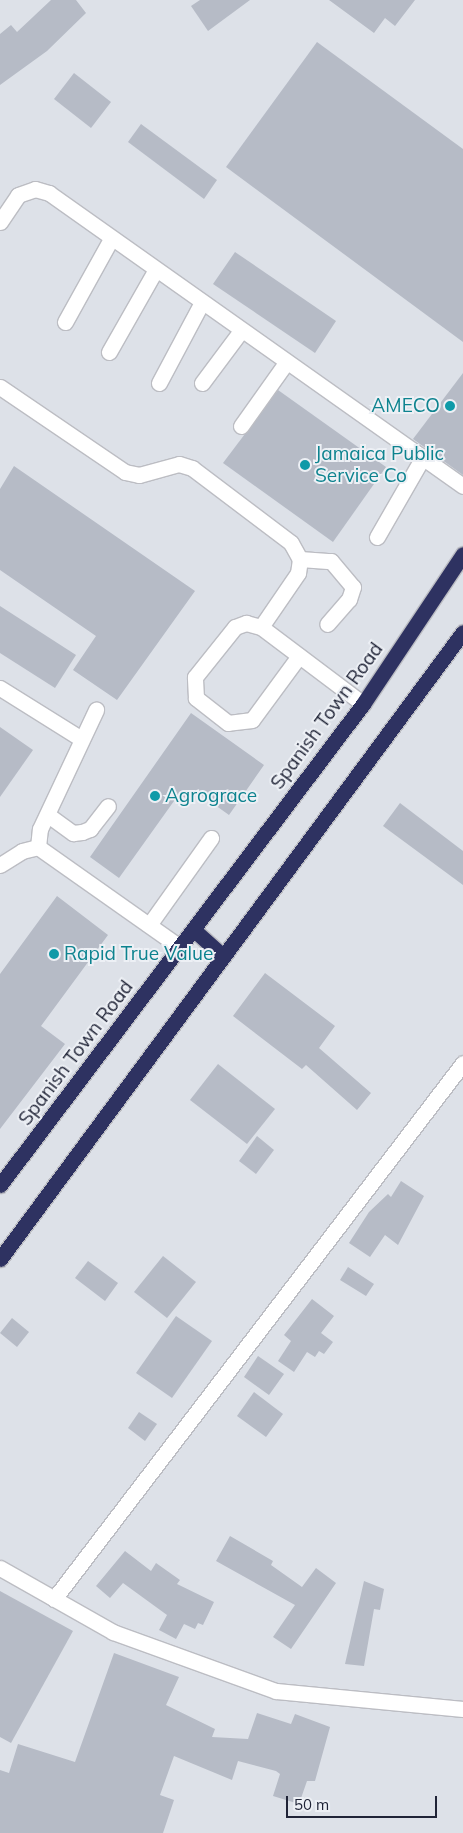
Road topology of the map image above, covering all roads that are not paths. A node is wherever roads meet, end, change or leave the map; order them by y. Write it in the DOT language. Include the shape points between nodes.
graph roads {
  1 [pos="0,222"];
  2 [pos="111,239"];
  3 [pos="155,271"];
  4 [pos="201,304"];
  5 [pos="64,322"];
  6 [pos="240,332"];
  7 [pos="109,352"];
  8 [pos="285,364"];
  9 [pos="202,382"];
  10 [pos="159,383"];
  11 [pos="0,387"];
  12 [pos="241,426"];
  13 [pos="423,457"];
  14 [pos="463,486"];
  15 [pos="377,537"];
  16 [pos="463,554"];
  17 [pos="300,559"];
  18 [pos="327,624"];
  19 [pos="261,627"];
  20 [pos="463,632"];
  21 [pos="299,656"];
  22 [pos="0,688"];
  23 [pos="363,704"];
  24 [pos="96,710"];
  25 [pos="80,738"];
  26 [pos="108,806"];
  27 [pos="48,815"];
  28 [pos="211,838"];
  29 [pos="38,847"];
  30 [pos="0,865"];
  31 [pos="149,925"];
  32 [pos="194,930"];
  33 [pos="181,948"];
  34 [pos="222,955"];
  35 [pos="463,1063"];
  36 [pos="0,1185"];
  37 [pos="0,1259"];
  38 [pos="0,1568"];
  39 [pos="54,1599"];
  40 [pos="463,1709"];
  1 -- 2 [label="street" via="18,195 35,190 49,193"];
  2 -- 3 [label="street"];
  2 -- 5 [label="street"];
  3 -- 4 [label="street"];
  3 -- 7 [label="street"];
  4 -- 6 [label="street"];
  4 -- 10 [label="street"];
  6 -- 8 [label="street"];
  6 -- 9 [label="street"];
  8 -- 12 [label="street"];
  8 -- 13 [label="street"];
  11 -- 17 [label="street" via="125,472 139,475 179,464 192,468 291,543"];
  13 -- 14 [label="street"];
  13 -- 15 [label="street"];
  16 -- 23 [label="highway, Spanish Town Road"];
  17 -- 18 [label="street" via="331,561 353,587 349,599"];
  17 -- 19 [label="street" via="298,573"];
  19 -- 21 [label="street"];
  19 -- 21 [label="street" via="246,623 235,627 195,676 196,698 228,723 252,720"];
  20 -- 34 [label="highway"];
  21 -- 23 [label="street"];
  22 -- 25 [label="street"];
  23 -- 32 [label="highway, Spanish Town Road"];
  24 -- 25 [label="street"];
  25 -- 27 [label="street" via="78,757"];
  26 -- 27 [label="street" via="90,829 82,832 73,833"];
  27 -- 29 [label="street"];
  28 -- 31 [label="street"];
  29 -- 30 [label="street" via="22,851"];
  29 -- 31 [label="street"];
  31 -- 33 [label="street"];
  32 -- 33 [label="highway, Spanish Town Road"];
  32 -- 34 [label="highway"];
  33 -- 36 [label="highway, Spanish Town Road"];
  34 -- 37 [label="highway"];
  35 -- 39 [label="street"];
  38 -- 39 [label="street"];
  39 -- 40 [label="street" via="113,1632 276,1691"];
}
